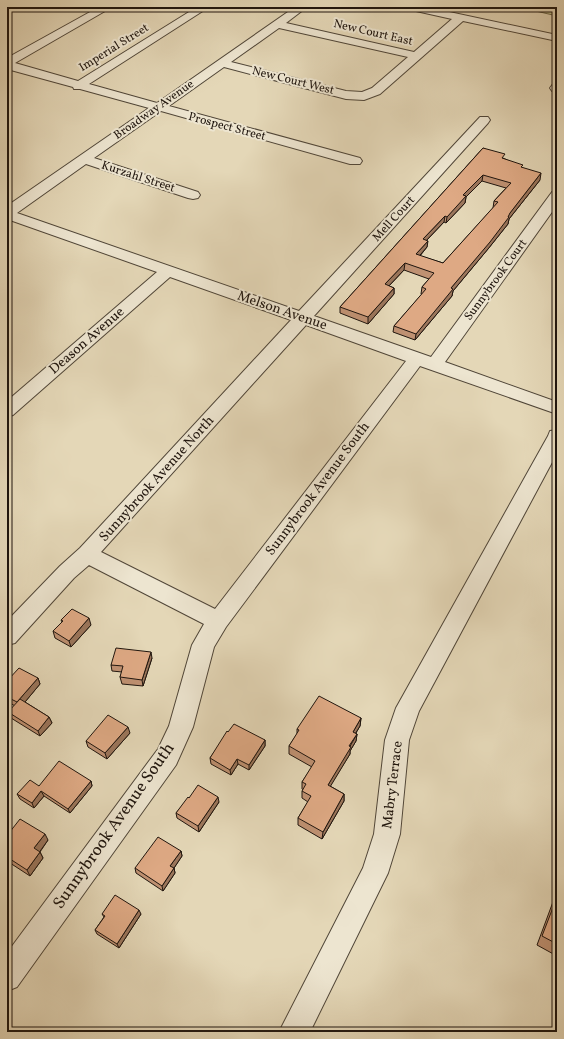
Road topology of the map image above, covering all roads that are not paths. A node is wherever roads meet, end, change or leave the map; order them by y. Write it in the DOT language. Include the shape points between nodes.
graph roads {
  1 [pos="107,7"];
  2 [pos="204,7"];
  3 [pos="302,7"];
  4 [pos="411,7"];
  5 [pos="460,18"];
  6 [pos="277,24"];
  7 [pos="557,38"];
  8 [pos="417,56"];
  9 [pos="222,63"];
  10 [pos="7,64"];
  11 [pos="78,86"];
  12 [pos="158,108"];
  13 [pos="484,120"];
  14 [pos="83,159"];
  15 [pos="355,161"];
  16 [pos="193,195"];
  17 [pos="557,195"];
  18 [pos="7,214"];
  19 [pos="167,271"];
  20 [pos="303,318"];
  21 [pos="426,361"];
  22 [pos="557,408"];
  23 [pos="7,411"];
  24 [pos="557,436"];
  25 [pos="87,554"];
  26 [pos="218,621"];
  27 [pos="7,636"];
  28 [pos="7,977"];
  29 [pos="294,1032"];
  1 -- 10 [label="street"];
  2 -- 11 [label="street, Imperial Street"];
  3 -- 6 [label="street, Broadway Avenue"];
  4 -- 5 [label="street"];
  5 -- 7 [label="street"];
  5 -- 8 [label="street"];
  6 -- 8 [label="street, New Court East"];
  6 -- 9 [label="street, Broadway Avenue"];
  8 -- 9 [label="street, New Court West" via="376,91 364,96 346,95"];
  9 -- 12 [label="street, Broadway Avenue"];
  10 -- 11 [label="street, Prospect Street"];
  11 -- 12 [label="street, Prospect Street"];
  12 -- 14 [label="street, Broadway Avenue"];
  12 -- 15 [label="street, Prospect Street"];
  13 -- 20 [label="street, Mell Court"];
  14 -- 16 [label="street, Kurzahl Street"];
  14 -- 18 [label="street, Broadway Avenue"];
  17 -- 21 [label="street, Sunnybrook Court"];
  18 -- 19 [label="street, Melson Avenue"];
  19 -- 20 [label="street, Melson Avenue"];
  19 -- 23 [label="street, Deason Avenue"];
  20 -- 21 [label="street, Melson Avenue"];
  20 -- 25 [label="street, Sunnybrook Avenue North"];
  21 -- 22 [label="street, Melson Avenue"];
  21 -- 26 [label="street, Sunnybrook Avenue South"];
  24 -- 29 [label="street, Mabry Terrace" via="408,708 398,740 387,834 375,873"];
  25 -- 26 [label="street"];
  25 -- 27 [label="street, Sunnybrook Avenue North"];
  26 -- 28 [label="street, Sunnybrook Avenue South" via="203,645 181,726 166,757"];
}
